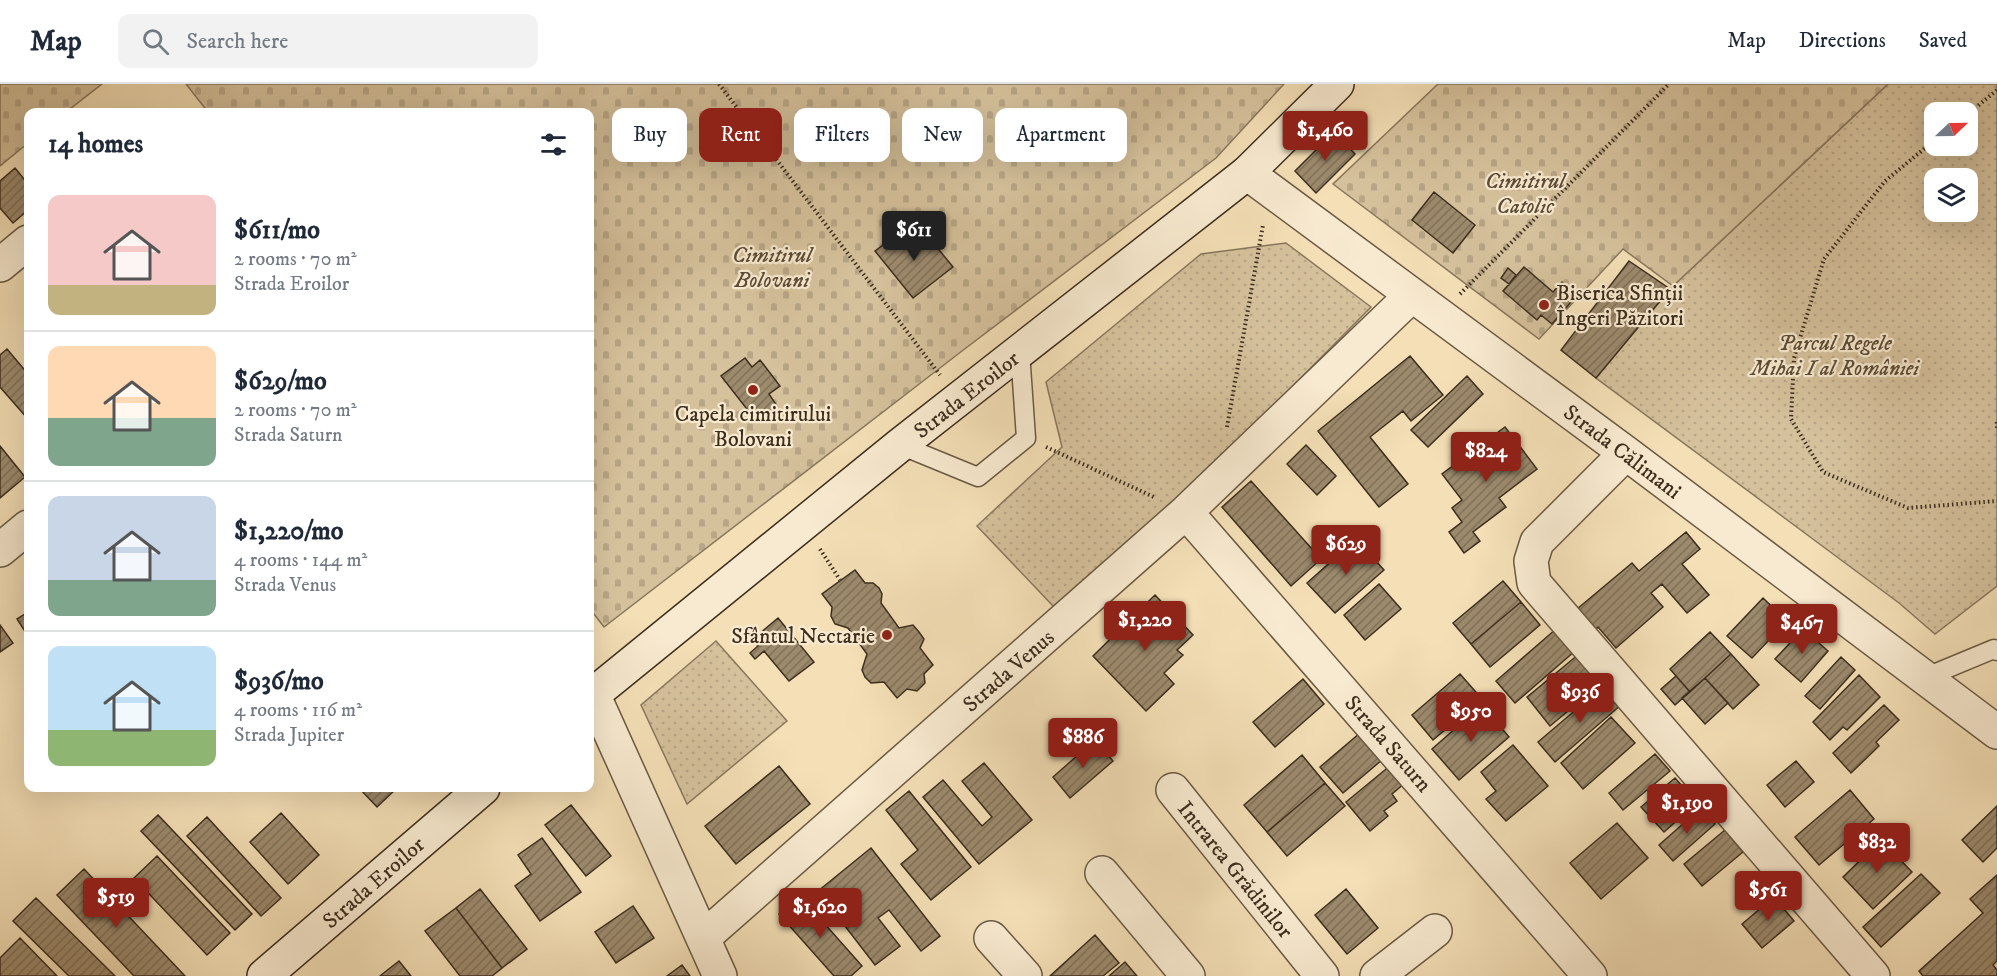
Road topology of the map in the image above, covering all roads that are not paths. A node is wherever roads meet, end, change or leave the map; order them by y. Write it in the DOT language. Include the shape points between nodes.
graph roads {
  1 [pos="1337,84"];
  2 [pos="1247,174"];
  3 [pos="24,245"];
  4 [pos="0,265"];
  5 [pos="1411,296"];
  6 [pos="1020,352"];
  7 [pos="900,445"];
  8 [pos="1626,453"];
  9 [pos="1186,512"];
  10 [pos="24,530"];
  11 [pos="0,550"];
  12 [pos="1997,651"];
  13 [pos="1924,678"];
  14 [pos="594,694"];
  15 [pos="594,702"];
  16 [pos="1997,732"];
  17 [pos="1173,790"];
  18 [pos="478,792"];
  19 [pos="1102,873"];
  20 [pos="1435,931"];
  21 [pos="703,938"];
  22 [pos="991,938"];
  23 [pos="1383,974"];
  24 [pos="264,976"];
  25 [pos="720,976"];
  26 [pos="1025,976"];
  27 [pos="1188,976"];
  28 [pos="1322,976"];
  29 [pos="1590,976"];
  30 [pos="1873,976"];
  1 -- 2 [label="street, Strada Eroilor"];
  2 -- 5 [label="street, Strada Călimani"];
  2 -- 6 [label="street, Strada Eroilor"];
  3 -- 4 [label="street"];
  5 -- 8 [label="street, Strada Călimani"];
  5 -- 9 [label="street, Strada Venus"];
  6 -- 7 [label="street, Strada Eroilor"];
  6 -- 7 [label="lane" via="1026,438 978,477"];
  7 -- 14 [label="street, Strada Eroilor"];
  8 -- 13 [label="street, Strada Călimani"];
  8 -- 30 [label="street" via="1537,542 1531,561 1534,583"];
  9 -- 21 [label="street, Strada Venus"];
  9 -- 29 [label="street, Strada Saturn"];
  10 -- 11 [label="street"];
  12 -- 13 [label="lane"];
  13 -- 16 [label="street, Strada Călimani"];
  15 -- 21 [label="street"];
  17 -- 28 [label="street, Intrarea Grădinilor"];
  18 -- 24 [label="street, Strada Eroilor"];
  19 -- 27 [label="street"];
  20 -- 23 [label="street"];
  21 -- 25 [label="street"];
  22 -- 26 [label="street"];
}
